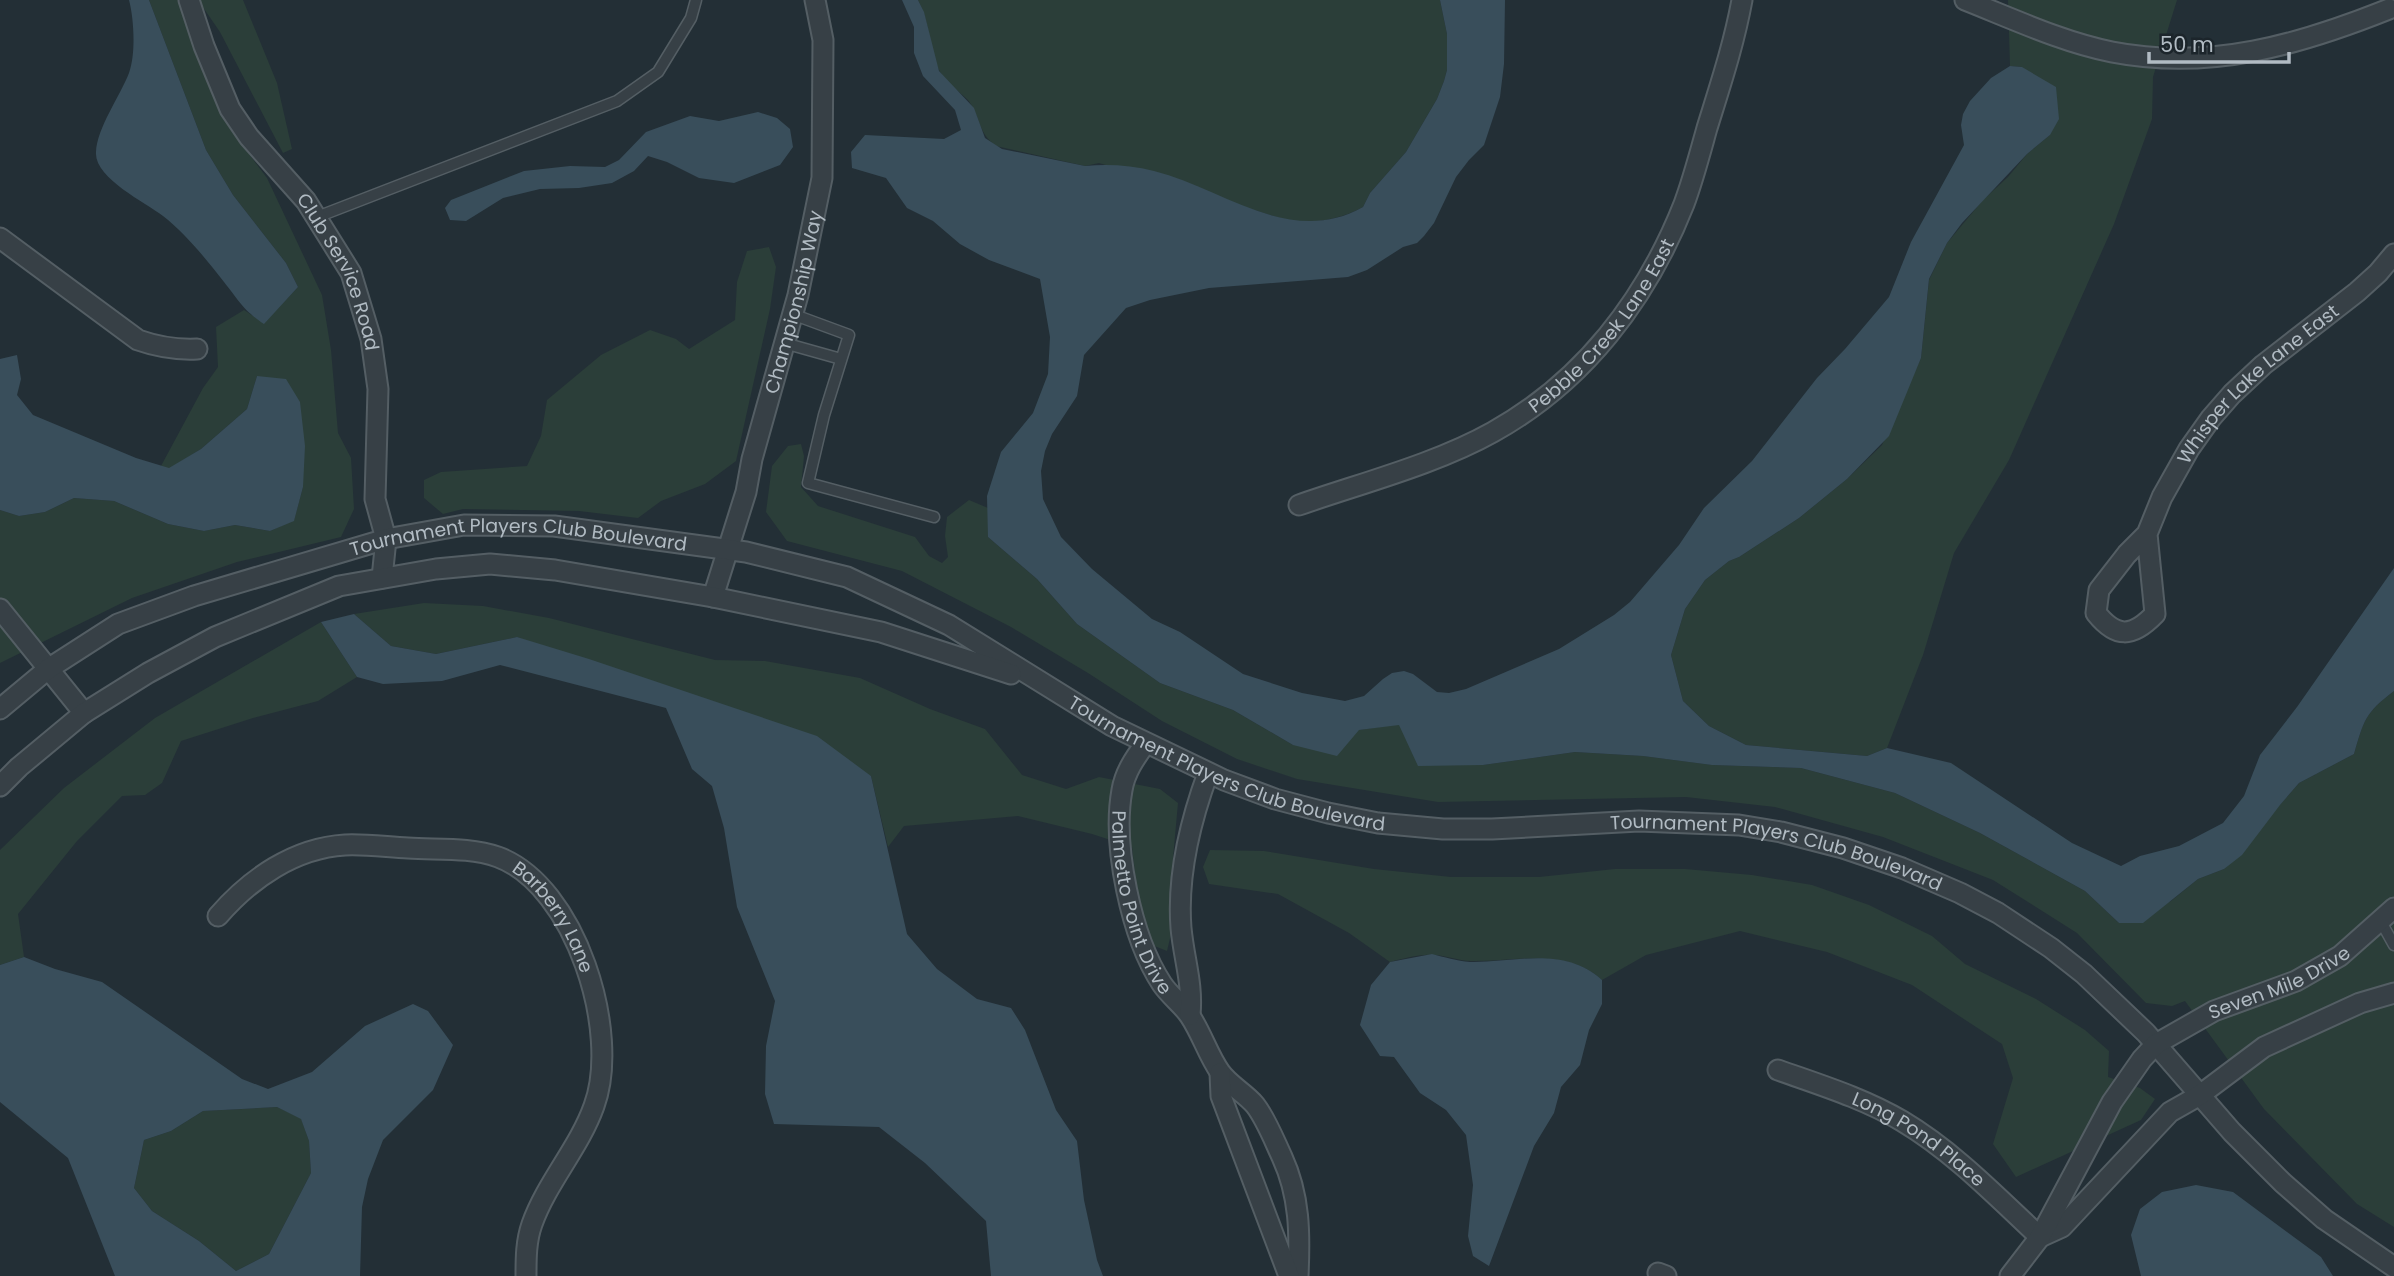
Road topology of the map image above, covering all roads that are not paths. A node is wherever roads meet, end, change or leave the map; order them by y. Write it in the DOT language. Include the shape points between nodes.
graph roads {
  1 [pos="189,0"];
  2 [pos="696,0"];
  3 [pos="815,0"];
  4 [pos="1742,0"];
  5 [pos="1965,0"];
  6 [pos="2390,9"];
  7 [pos="317,217"];
  8 [pos="0,238"];
  9 [pos="2394,254"];
  10 [pos="792,314"];
  11 [pos="783,343"];
  12 [pos="197,349"];
  13 [pos="841,359"];
  14 [pos="1299,505"];
  15 [pos="934,517"];
  16 [pos="2147,534"];
  17 [pos="386,539"];
  18 [pos="727,551"];
  19 [pos="382,578"];
  20 [pos="713,597"];
  21 [pos="0,609"];
  22 [pos="48,669"];
  23 [pos="1043,685"];
  24 [pos="0,709"];
  25 [pos="84,713"];
  26 [pos="1145,744"];
  27 [pos="1208,773"];
  28 [pos="0,786"];
  29 [pos="2387,914"];
  30 [pos="218,916"];
  31 [pos="2394,945"];
  32 [pos="2394,993"];
  33 [pos="1189,1015"];
  34 [pos="2156,1044"];
  35 [pos="1778,1070"];
  36 [pos="1220,1073"];
  37 [pos="2200,1095"];
  38 [pos="2040,1237"];
  39 [pos="2394,1267"];
  40 [pos="526,1276"];
  41 [pos="1289,1276"];
  42 [pos="1298,1276"];
  43 [pos="2010,1276"];
  1 -- 7 [label="street, Club Service Road" via="230,109"];
  2 -- 7 [label="lane" via="691,18 657,72 617,101"];
  3 -- 10 [label="street, Championship Way" via="824,40 822,178"];
  4 -- 14 [label="street, Pebble Creek Lane East" via="1685,202 1651,275 1605,341 1532,408 1492,433 1447,454"];
  5 -- 6 [label="street" via="2110,51 2179,59 2286,45"];
  7 -- 17 [label="street, Club Service Road" via="351,273 371,339 378,389 376,499"];
  8 -- 12 [label="street" via="138,340 180,350"];
  9 -- 16 [label="street, Whisper Lake Lane East" via="2357,292 2263,365 2218,410 2161,497"];
  10 -- 11 [label="street, Championship Way"];
  10 -- 13 [label="lane" via="849,335"];
  11 -- 13 [label="lane"];
  11 -- 18 [label="street, Championship Way"];
  13 -- 15 [label="lane" via="808,484"];
  16 -- 16 [label="street, Whisper Lake Lane East" via="2099,590 2095,613 2108,629 2127,633 2155,614"];
  17 -- 18 [label="street, Tournament Players Club Boulevard" via="464,525 554,526"];
  17 -- 19 [label="street, Club Service Road"];
  17 -- 22 [label="street, Tournament Players Club Boulevard" via="194,596 118,624"];
  18 -- 20 [label="street, Championship Way"];
  18 -- 23 [label="street, Tournament Players Club Boulevard" via="847,577 949,625"];
  19 -- 20 [label="street, Tournament Players Club Boulevard" via="490,564 555,570"];
  19 -- 25 [label="street, Tournament Players Club Boulevard" via="339,586 215,637"];
  20 -- 23 [label="street, Tournament Players Club Boulevard" via="881,632"];
  21 -- 22 [label="street"];
  22 -- 24 [label="street, Tournament Players Club Boulevard"];
  22 -- 25 [label="street"];
  23 -- 26 [label="street, Tournament Players Club Boulevard"];
  25 -- 28 [label="street, Tournament Players Club Boulevard"];
  26 -- 27 [label="street, Tournament Players Club Boulevard"];
  26 -- 33 [label="street, Palmetto Point Drive" via="1131,763 1122,789 1124,872 1140,938 1162,984"];
  27 -- 33 [label="street, Palmetto Point Drive" via="1189,830 1180,905 1192,993"];
  27 -- 34 [label="street, Tournament Players Club Boulevard" via="1275,799 1378,823 1492,829 1696,822 1781,832 1843,848 1902,868 1998,913 2084,974"];
  29 -- 31 [label="lane"];
  29 -- 34 [label="street, Seven Mile Drive" via="2340,956 2296,981 2214,1011"];
  30 -- 40 [label="street, Barberry Lane" via="252,882 276,866 323,848 345,845 476,852 498,857 536,883 570,931 588,973 603,1059 594,1106 531,1225"];
  32 -- 37 [label="street" via="2360,1003 2264,1047"];
  33 -- 36 [label="street, Palmetto Point Drive"];
  34 -- 37 [label="street, Tournament Players Club Boulevard"];
  34 -- 38 [label="street" via="2112,1102"];
  35 -- 38 [label="street, Long Pond Place" via="1849,1094 1916,1130 1966,1167"];
  36 -- 41 [label="street, Palmetto Point Drive" via="1221,1096"];
  36 -- 42 [label="street, Palmetto Point Drive" via="1255,1105 1283,1159 1300,1225"];
  37 -- 38 [label="street" via="2170,1112 2062,1227"];
  37 -- 39 [label="street, Tournament Players Club Boulevard" via="2283,1183 2324,1219"];
  38 -- 43 [label="street"];
}
